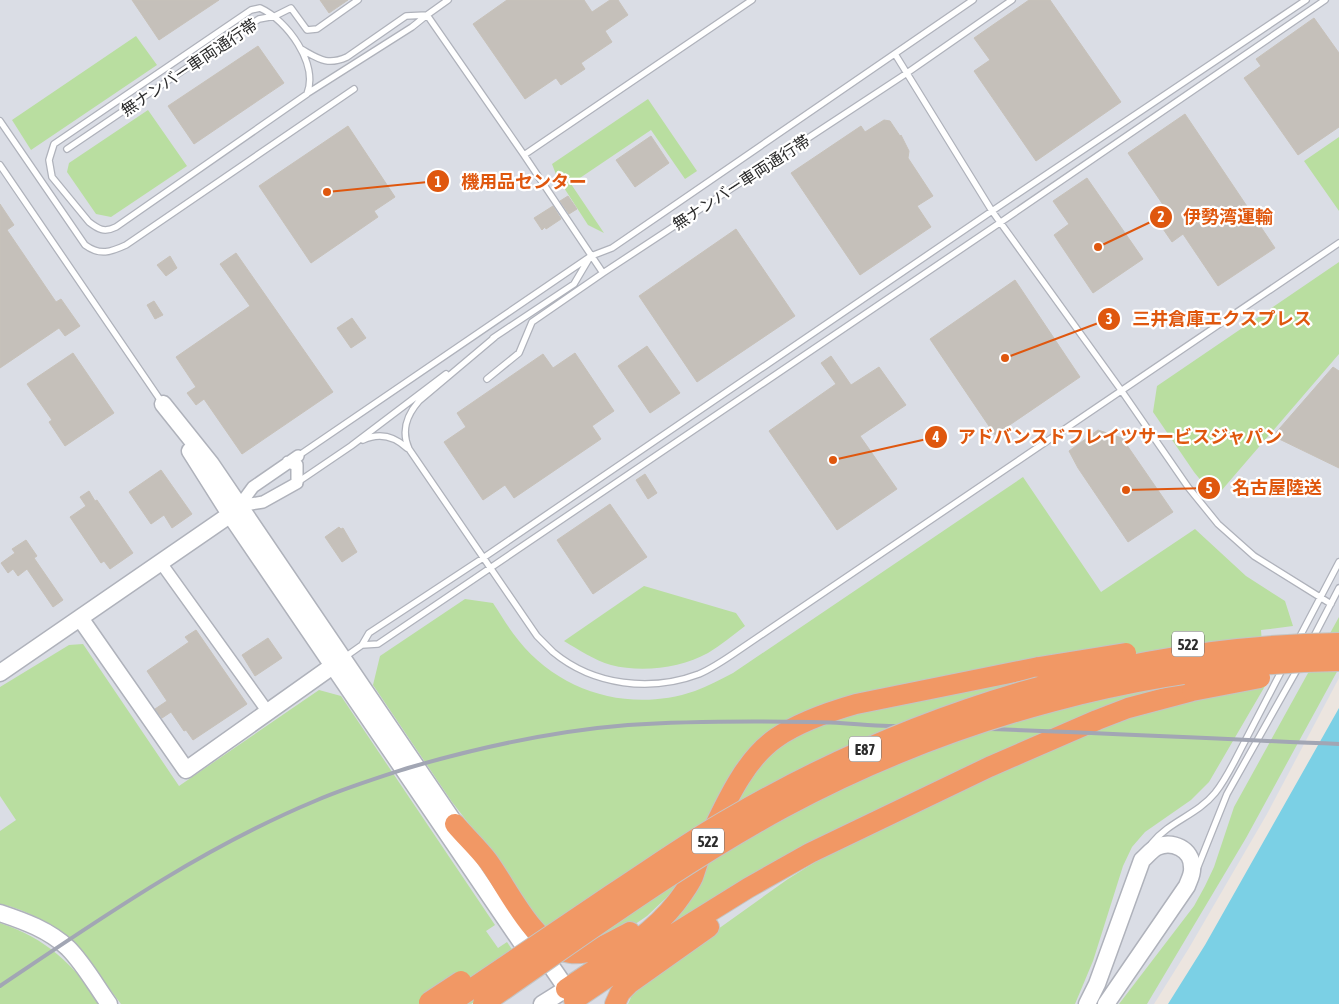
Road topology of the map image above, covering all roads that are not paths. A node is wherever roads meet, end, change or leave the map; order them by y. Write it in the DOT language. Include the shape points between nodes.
graph roads {
  1 [pos="358,0"];
  2 [pos="448,0"];
  3 [pos="752,0"];
  4 [pos="972,0"];
  5 [pos="1012,0"];
  6 [pos="1306,0"];
  7 [pos="1325,0"];
  8 [pos="427,15"];
  9 [pos="275,16"];
  10 [pos="301,49"];
  11 [pos="895,54"];
  12 [pos="907,73"];
  13 [pos="354,89"];
  14 [pos="307,94"];
  15 [pos="0,121"];
  16 [pos="68,149"];
  17 [pos="524,155"];
  18 [pos="0,165"];
  19 [pos="992,211"];
  20 [pos="1001,222"];
  21 [pos="1339,243"];
  22 [pos="591,256"];
  23 [pos="603,273"];
  24 [pos="495,337"];
  25 [pos="487,379"];
  26 [pos="1121,390"];
  27 [pos="163,404"];
  28 [pos="351,446"];
  29 [pos="409,449"];
  30 [pos="293,459"];
  31 [pos="297,483"];
  32 [pos="235,510"];
  33 [pos="483,558"];
  34 [pos="1339,562"];
  35 [pos="161,563"];
  36 [pos="490,568"];
  37 [pos="1339,588"];
  38 [pos="1320,598"];
  39 [pos="1331,604"];
  40 [pos="80,618"];
  41 [pos="1339,632"];
  42 [pos="1339,643"];
  43 [pos="362,645"];
  44 [pos="1293,650"];
  45 [pos="1307,650"];
  46 [pos="1288,658"];
  47 [pos="1303,658"];
  48 [pos="1339,661"];
  49 [pos="338,663"];
  50 [pos="1339,671"];
  51 [pos="0,673"];
  52 [pos="268,712"];
  53 [pos="875,821"];
  54 [pos="455,824"];
  55 [pos="673,853"];
  56 [pos="699,858"];
  57 [pos="1142,860"];
  58 [pos="1187,886"];
  59 [pos="0,913"];
  60 [pos="568,999"];
  61 [pos="109,1004"];
  62 [pos="426,1004"];
  63 [pos="449,1004"];
  64 [pos="483,1004"];
  65 [pos="542,1004"];
  66 [pos="615,1004"];
  67 [pos="1087,1004"];
  68 [pos="1106,1004"];
  1 -- 9 [label="lane, 無ナンバー車両通行帯" via="317,28 306,30 291,8"];
  2 -- 8 [label="lane"];
  3 -- 17 [label="lane"];
  4 -- 11 [label="lane"];
  5 -- 12 [label="lane, 無ナンバー車両通行帯"];
  6 -- 19 [label="lane"];
  7 -- 20 [label="lane"];
  8 -- 10 [label="lane" via="406,16 337,62 322,60"];
  8 -- 14 [label="lane"];
  8 -- 17 [label="lane"];
  9 -- 10 [label="lane"];
  9 -- 14 [label="lane" via="260,8 250,10 54,144 49,160 52,177 89,222 102,231 110,230"];
  9 -- 16 [label="lane, 無ナンバー車両通行帯" via="260,19"];
  10 -- 14 [label="lane" via="311,74"];
  11 -- 12 [label="lane"];
  11 -- 22 [label="lane" via="612,248"];
  12 -- 19 [label="lane"];
  12 -- 23 [label="lane, 無ナンバー車両通行帯"];
  13 -- 15 [label="lane" via="126,245 105,253 85,246"];
  17 -- 22 [label="lane"];
  18 -- 27 [label="lane"];
  19 -- 20 [label="lane"];
  19 -- 33 [label="lane"];
  20 -- 26 [label="lane"];
  20 -- 36 [label="lane"];
  21 -- 26 [label="lane"];
  22 -- 23 [label="lane"];
  22 -- 24 [label="lane" via="574,284"];
  22 -- 30 [label="lane"];
  23 -- 25 [label="lane, 無ナンバー車両通行帯" via="532,322 519,353"];
  24 -- 28 [label="lane"];
  24 -- 29 [label="lane" via="410,411 405,427"];
  26 -- 36 [label="lane" via="732,654 701,673 681,680 621,683 576,667 537,636"];
  26 -- 38 [label="lane" via="1218,524 1254,556"];
  27 -- 32 [label="street" via="201,470"];
  28 -- 29 [label="lane" via="370,437 386,436 393,437"];
  28 -- 31 [label="lane"];
  29 -- 33 [label="lane"];
  30 -- 31 [label="street" via="297,465"];
  30 -- 32 [label="street" via="253,486"];
  31 -- 32 [label="street" via="263,502"];
  32 -- 35 [label="street"];
  32 -- 49 [label="street"];
  33 -- 36 [label="lane"];
  33 -- 43 [label="lane" via="369,633"];
  34 -- 38 [label="lane"];
  35 -- 40 [label="street"];
  35 -- 52 [label="street"];
  36 -- 43 [label="lane" via="378,644"];
  37 -- 39 [label="lane"];
  38 -- 39 [label="lane"];
  38 -- 44 [label="lane"];
  39 -- 45 [label="lane"];
  40 -- 51 [label="street"];
  40 -- 52 [label="street" via="186,770"];
  41 -- 56 [label="highway, 522, bridge" via="1165,647 1030,669 856,704 831,712 791,728 760,752 746,769"];
  42 -- 55 [label="highway, E87, bridge" via="1187,656 1103,671 1003,696 896,735 810,775"];
  43 -- 49 [label="lane"];
  46 -- 57 [label="lane" via="1230,770 1214,794 1166,829"];
  47 -- 58 [label="lane" via="1227,794 1199,866"];
  48 -- 64 [label="highway, E87, bridge" via="1221,669 1115,687 993,719 899,754 833,783 710,850"];
  49 -- 52 [label="street"];
  49 -- 54 [label="street"];
  49 -- 60 [label="street"];
  50 -- 53 [label="highway, 522, bridge" via="1233,682 1128,708 989,766"];
  53 -- 60 [label="highway, 522" via="748,888"];
  53 -- 66 [label="highway, 522" via="743,902 630,983"];
  54 -- 56 [label="highway, 522" via="486,859 534,928 548,943 570,953 598,948 636,929 669,902"];
  54 -- 60 [label="street"];
  55 -- 62 [label="highway, 522, bridge" via="611,886"];
  55 -- 63 [label="highway, E87, bridge"];
  56 -- 60 [label="highway, 522" via="683,894 661,920"];
  57 -- 58 [label="street" via="1160,846 1171,844 1184,849 1193,865"];
  57 -- 67 [label="street"];
  58 -- 68 [label="street"];
  59 -- 61 [label="street" via="48,933 68,948"];
  60 -- 65 [label="street, 522"];
}
